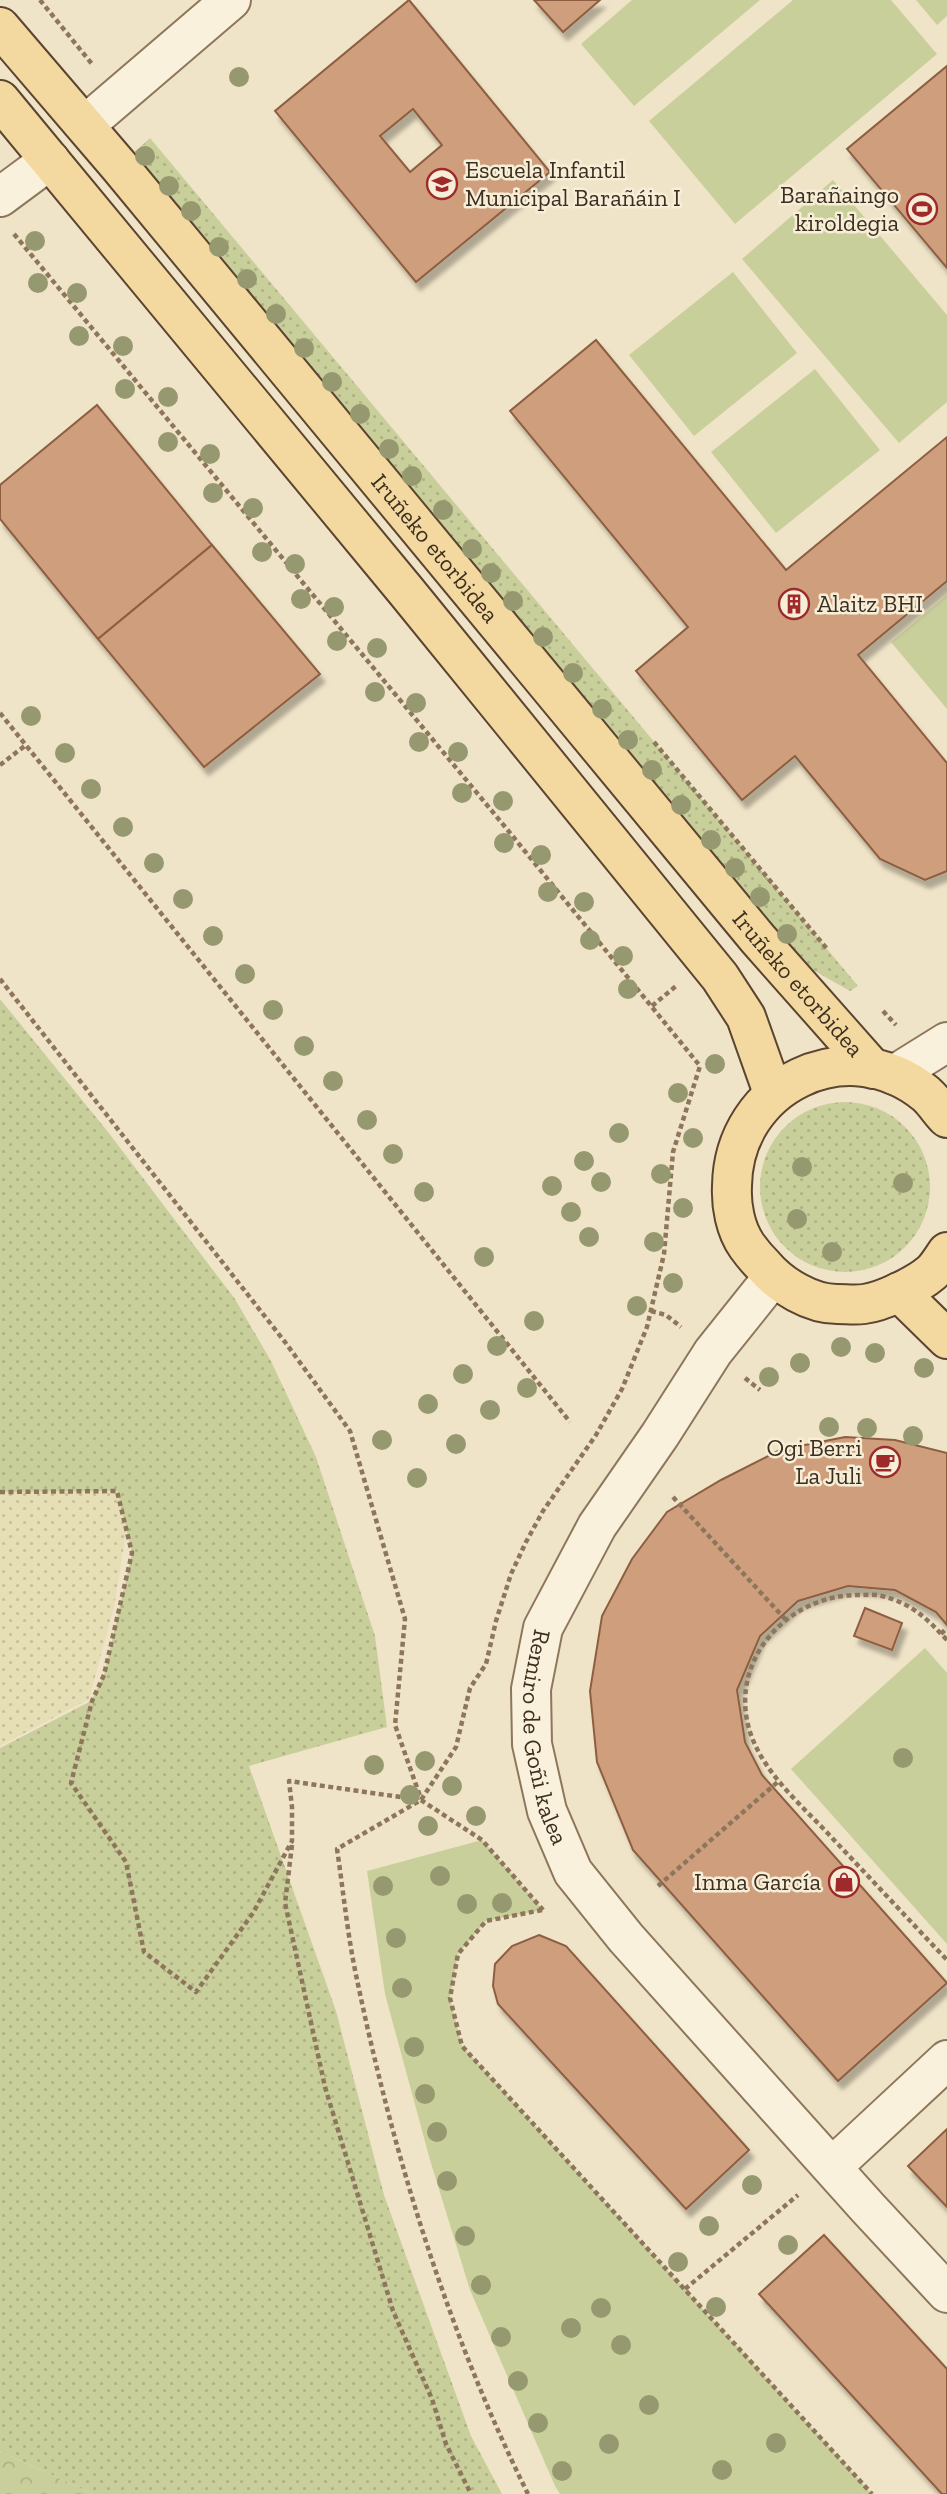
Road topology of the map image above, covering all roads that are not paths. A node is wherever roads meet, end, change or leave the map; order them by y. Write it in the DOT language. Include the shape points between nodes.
graph roads {
  1 [pos="231,0"];
  2 [pos="0,27"];
  3 [pos="0,100"];
  4 [pos="85,125"];
  5 [pos="50,160"];
  6 [pos="4,213"];
  7 [pos="947,1042"];
  8 [pos="884,1072"];
  9 [pos="773,1093"];
  10 [pos="947,1118"];
  11 [pos="947,1252"];
  12 [pos="773,1277"];
  13 [pos="899,1292"];
  14 [pos="947,1339"];
  15 [pos="947,2060"];
  16 [pos="832,2167"];
  17 [pos="947,2293"];
  1 -- 4 [label="street"];
  2 -- 4 [label="main road, Iruñeko etorbidea"];
  3 -- 5 [label="main road, Iruñeko etorbidea"];
  4 -- 8 [label="main road, Iruñeko etorbidea" via="758,939"];
  5 -- 6 [label="street"];
  5 -- 9 [label="main road, Iruñeko etorbidea" via="720,976 746,1017"];
  7 -- 8 [label="street"];
  8 -- 9 [label="main road" via="837,1066 803,1075"];
  8 -- 10 [label="main road" via="926,1094"];
  9 -- 12 [label="main road" via="746,1126 732,1164 732,1206 746,1245"];
  11 -- 13 [label="main road" via="932,1272"];
  12 -- 13 [label="main road" via="801,1295 832,1304 866,1304"];
  12 -- 16 [label="street, Remiro de Goñi kalea" via="713,1352 597,1525 543,1628 531,1689 532,1744 547,1811 573,1872 626,1938"];
  13 -- 14 [label="main road"];
  15 -- 16 [label="street"];
  16 -- 17 [label="street, Remiro de Goñi kalea"];
}
